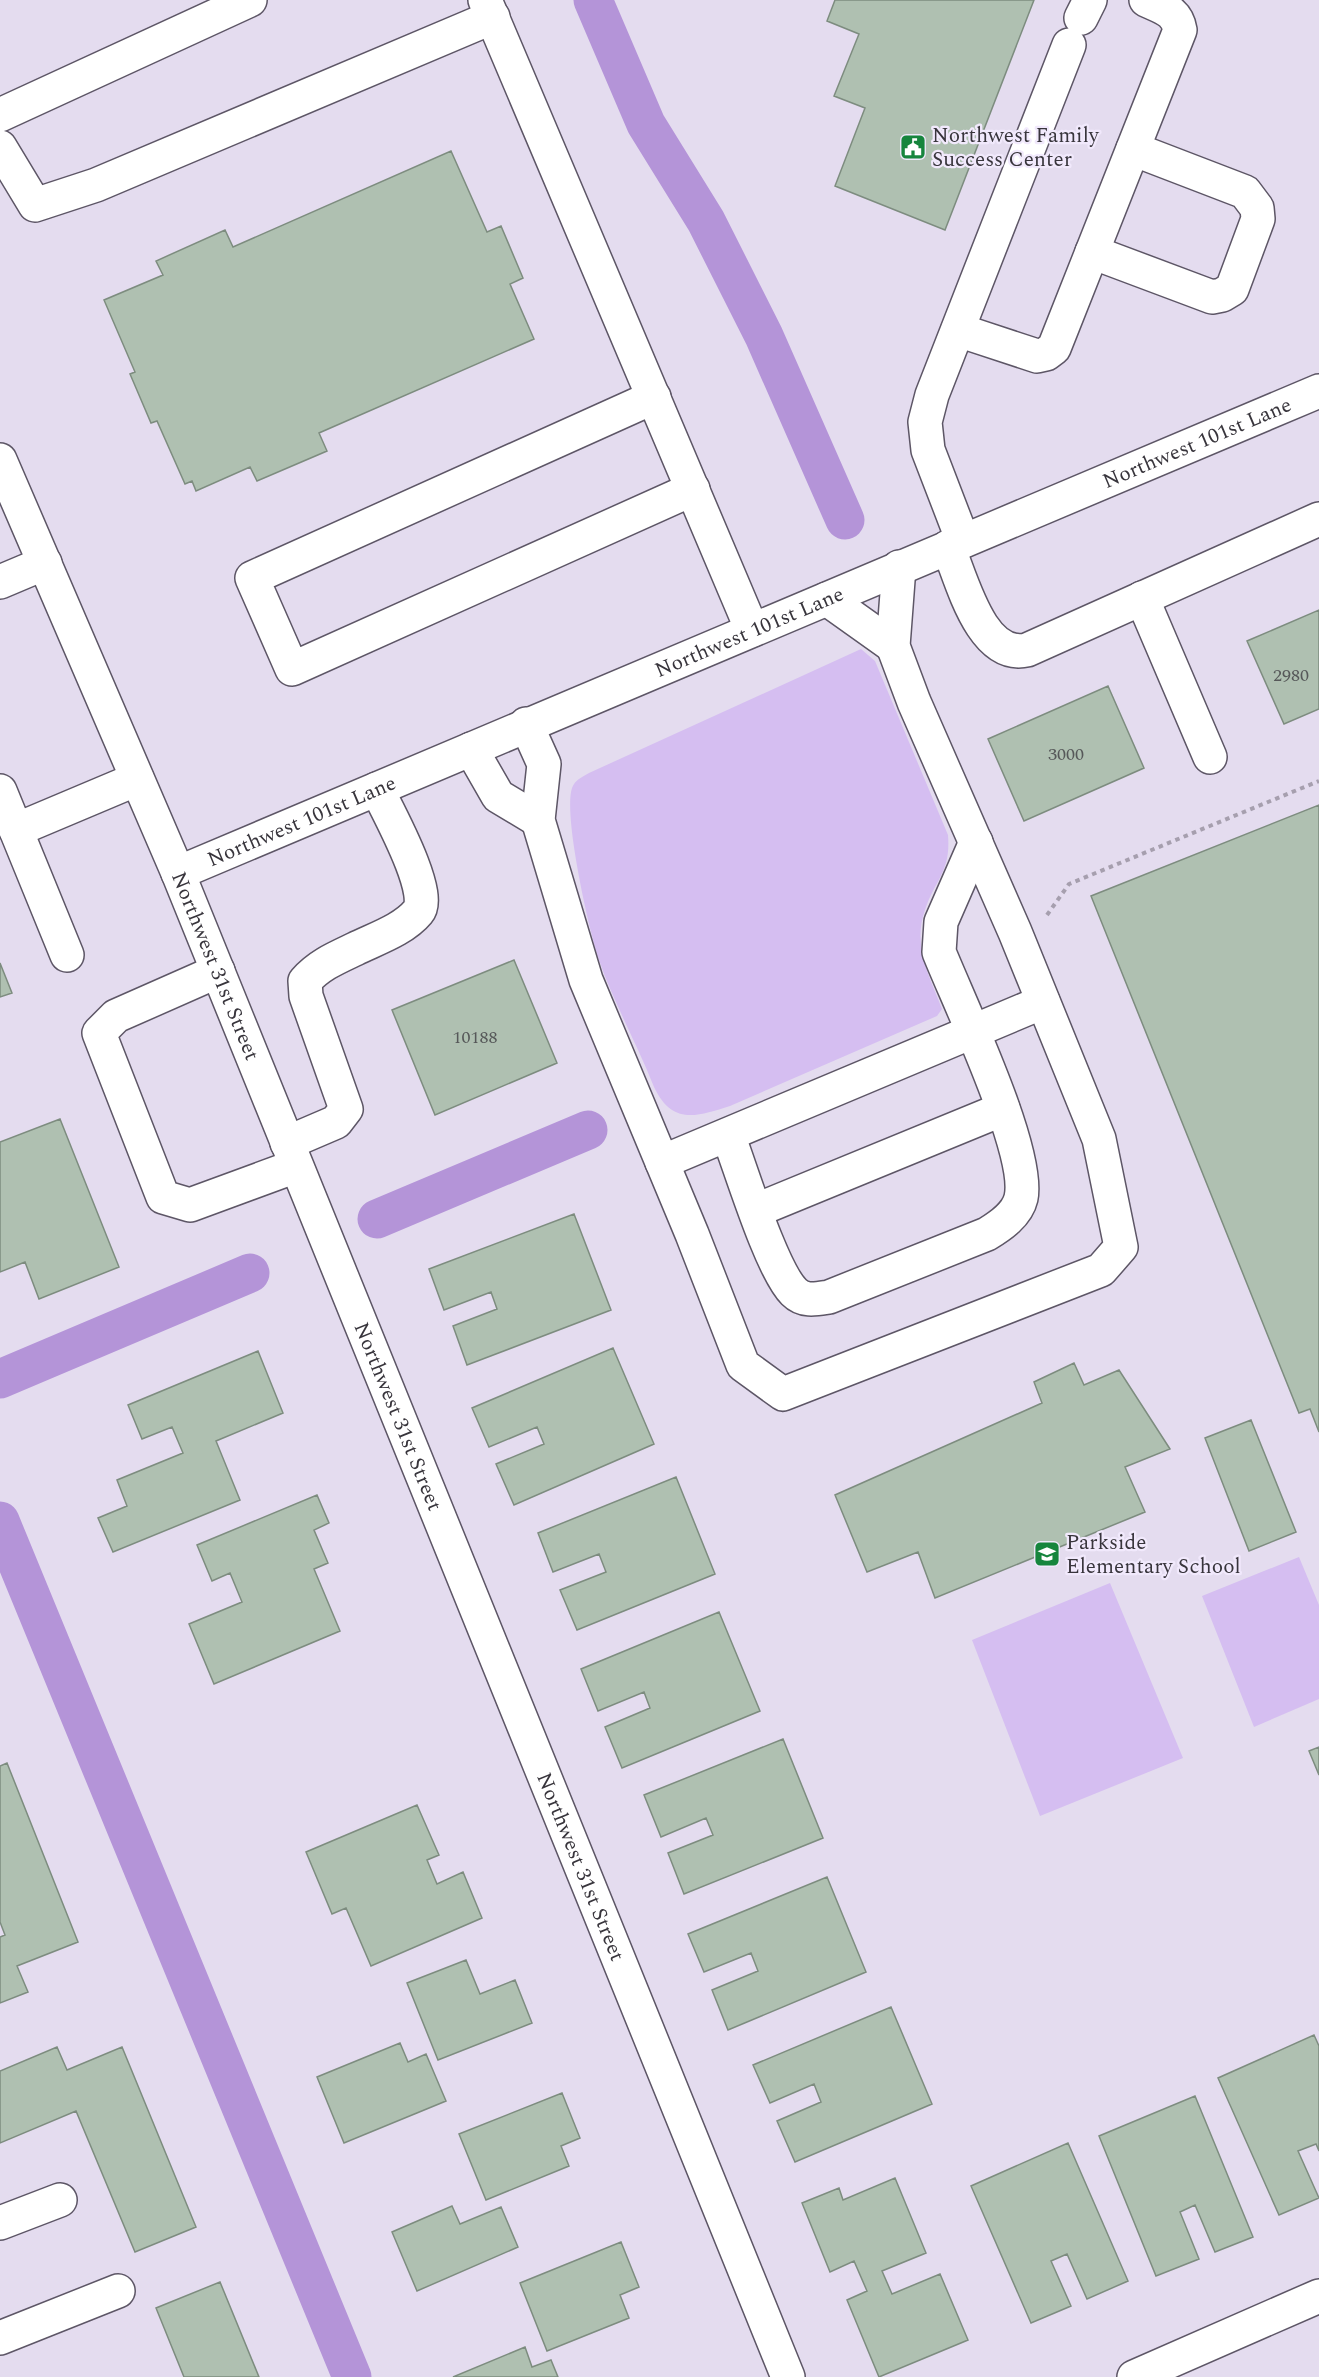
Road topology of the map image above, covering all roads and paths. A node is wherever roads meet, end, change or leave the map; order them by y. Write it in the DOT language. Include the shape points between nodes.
graph roads {
  1 [pos="250,0"];
  2 [pos="1146,0"];
  3 [pos="489,9"];
  4 [pos="1080,21"];
  5 [pos="0,115"];
  6 [pos="0,147"];
  7 [pos="1133,149"];
  8 [pos="1092,252"];
  9 [pos="958,330"];
  10 [pos="1319,392"];
  11 [pos="654,397"];
  12 [pos="0,459"];
  13 [pos="693,489"];
  14 [pos="1319,519"];
  15 [pos="956,544"];
  16 [pos="45,563"];
  17 [pos="899,567"];
  18 [pos="0,582"];
  19 [pos="827,598"];
  20 [pos="1142,598"];
  21 [pos="752,630"];
  22 [pos="893,645"];
  23 [pos="526,724"];
  24 [pos="471,749"];
  25 [pos="1210,757"];
  26 [pos="137,779"];
  27 [pos="1319,781"];
  28 [pos="377,789"];
  29 [pos="0,791"];
  30 [pos="538,820"];
  31 [pos="16,830"];
  32 [pos="976,842"];
  33 [pos="178,873"];
  34 [pos="1043,921"];
  35 [pos="67,955"];
  36 [pos="218,971"];
  37 [pos="1043,1002"];
  38 [pos="971,1032"];
  39 [pos="1002,1108"];
  40 [pos="728,1135"];
  41 [pos="292,1154"];
  42 [pos="662,1162"];
  43 [pos="757,1210"];
  44 [pos="60,2200"];
  45 [pos="0,2223"];
  46 [pos="118,2291"];
  47 [pos="1319,2296"];
  48 [pos="1,2336"];
  49 [pos="788,2377"];
  50 [pos="1134,2377"];
  1 -- 5 [label="street"];
  2 -- 7 [label="street" via="1173,13 1180,30"];
  3 -- 6 [label="street" via="96,185 35,205"];
  3 -- 11 [label="street"];
  4 -- 9 [label="street"];
  7 -- 8 [label="street"];
  7 -- 8 [label="street" via="1252,198 1258,219 1232,289 1212,297"];
  8 -- 9 [label="street" via="1054,348 1046,354 1037,356"];
  9 -- 15 [label="street" via="925,422 928,450"];
  10 -- 15 [label="street, Northwest 101st Lane"];
  11 -- 13 [label="street"];
  11 -- 13 [label="street" via="252,578 292,669"];
  12 -- 16 [label="street, Northwest 31st Street"];
  13 -- 21 [label="street"];
  14 -- 20 [label="street"];
  15 -- 17 [label="street, Northwest 101st Lane"];
  15 -- 20 [label="street" via="980,624 996,644 1015,653"];
  16 -- 18 [label="street"];
  16 -- 26 [label="street, Northwest 31st Street"];
  17 -- 19 [label="street, Northwest 101st Lane"];
  17 -- 22 [label="street"];
  19 -- 21 [label="street, Northwest 101st Lane"];
  19 -- 22 [label="street"];
  20 -- 25 [label="street"];
  21 -- 23 [label="street, Northwest 101st Lane"];
  22 -- 32 [label="street"];
  23 -- 24 [label="street, Northwest 101st Lane"];
  23 -- 30 [label="street" via="544,764"];
  24 -- 28 [label="street, Northwest 101st Lane"];
  24 -- 30 [label="street" via="498,796"];
  26 -- 31 [label="street"];
  26 -- 33 [label="street, Northwest 31st Street"];
  27 -- 34 [label="path" via="1069,884"];
  28 -- 33 [label="street, Northwest 101st Lane"];
  28 -- 41 [label="street" via="415,870 423,897 420,911 400,926 316,968 305,981 306,996 346,1109 336,1122"];
  29 -- 31 [label="street"];
  30 -- 42 [label="street" via="586,980"];
  31 -- 35 [label="street"];
  32 -- 37 [label="street"];
  32 -- 38 [label="street" via="940,922 938,938 939,952"];
  33 -- 36 [label="street, Northwest 31st Street"];
  36 -- 41 [label="street, Northwest 31st Street"];
  36 -- 41 [label="street" via="116,1016 99,1034 164,1197 190,1205"];
  37 -- 38 [label="street"];
  37 -- 42 [label="street" via="1099,1139 1121,1247 1101,1270 783,1394 743,1365"];
  38 -- 39 [label="street"];
  38 -- 40 [label="street"];
  39 -- 43 [label="street"];
  39 -- 43 [label="street" via="1017,1154 1021,1200 1004,1223 987,1234 829,1297 810,1300 795,1293 787,1281"];
  40 -- 42 [label="street"];
  40 -- 43 [label="street"];
  41 -- 49 [label="street, Northwest 31st Street"];
  44 -- 45 [label="street"];
  46 -- 48 [label="street"];
  47 -- 50 [label="street"];
}
